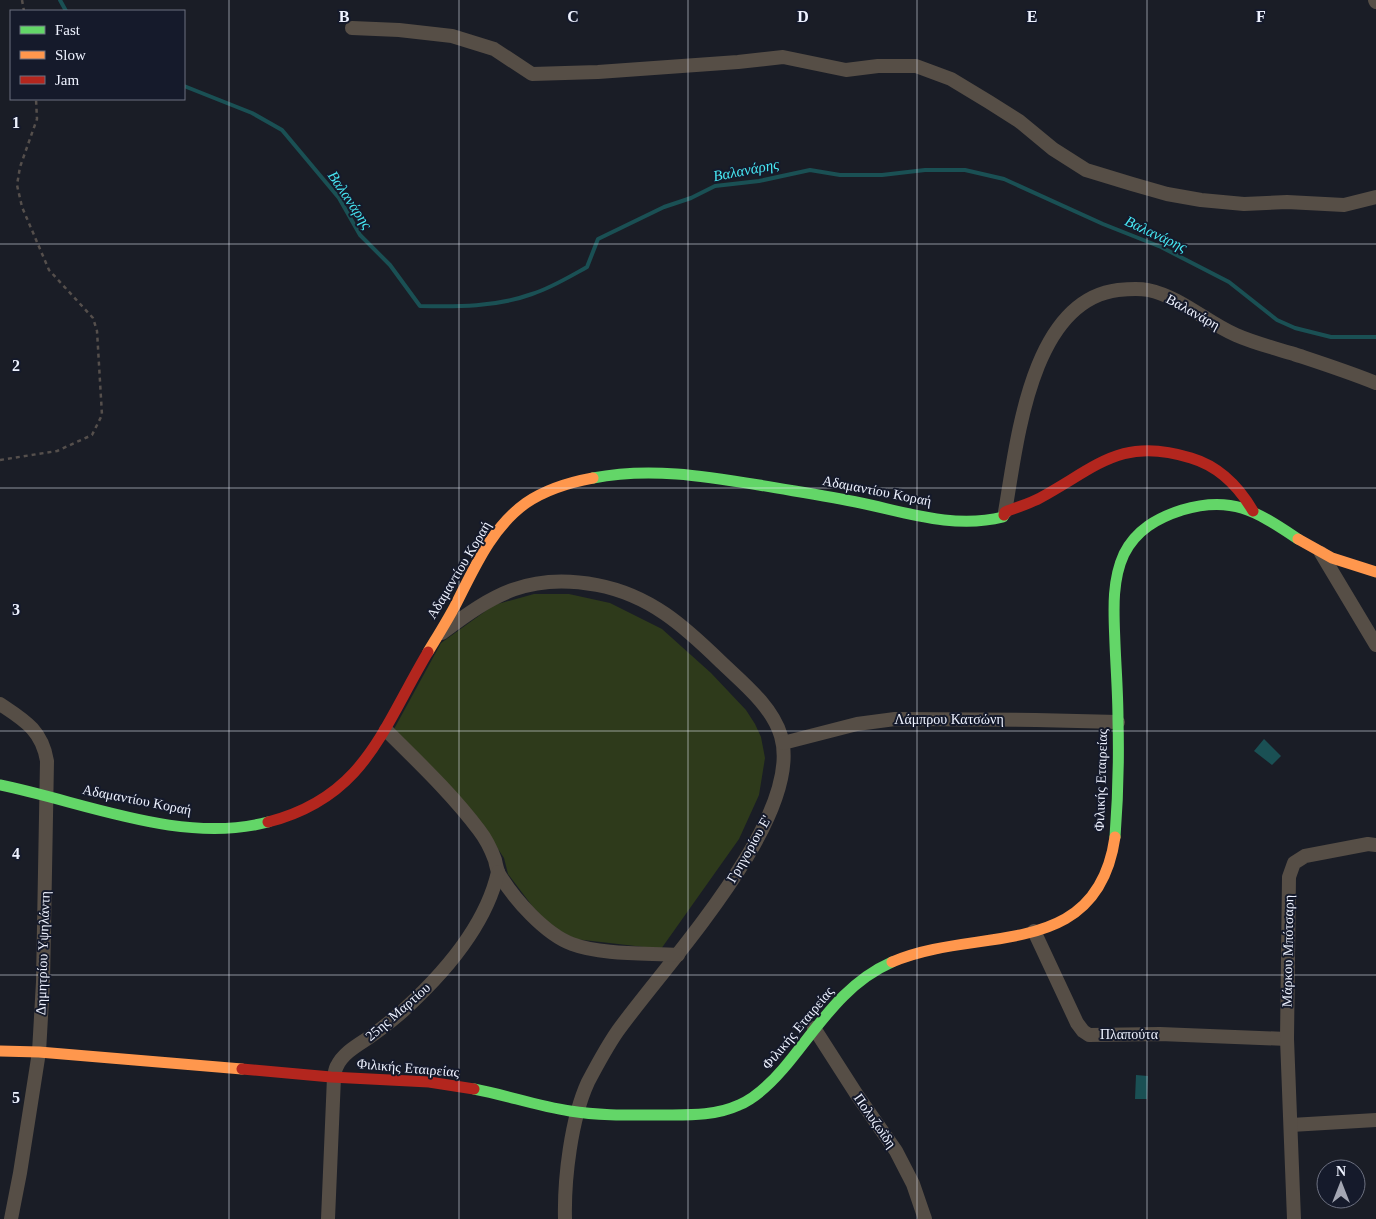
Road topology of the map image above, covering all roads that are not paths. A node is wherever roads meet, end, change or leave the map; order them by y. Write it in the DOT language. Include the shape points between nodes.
graph roads {
  1 [pos="352,28"];
  2 [pos="1376,197"];
  3 [pos="1376,383"];
  4 [pos="1254,511"];
  5 [pos="1005,512"];
  6 [pos="1322,554"];
  7 [pos="1376,572"];
  8 [pos="436,638"];
  9 [pos="1376,645"];
  10 [pos="0,704"];
  11 [pos="1118,722"];
  12 [pos="386,730"];
  13 [pos="782,743"];
  14 [pos="0,785"];
  15 [pos="47,795"];
  16 [pos="1376,845"];
  17 [pos="498,872"];
  18 [pos="1034,931"];
  19 [pos="678,954"];
  20 [pos="814,1028"];
  21 [pos="1287,1039"];
  22 [pos="0,1051"];
  23 [pos="39,1052"];
  24 [pos="334,1077"];
  25 [pos="578,1112"];
  26 [pos="1376,1120"];
  27 [pos="1291,1125"];
  28 [pos="10,1219"];
  29 [pos="328,1219"];
  30 [pos="565,1219"];
  31 [pos="925,1219"];
  32 [pos="1294,1219"];
  1 -- 2 [label="street" via="452,36 494,49 532,74 783,57 846,70 916,66 952,79 1020,121 1086,170 1141,186 1201,200 1244,204 1344,205"];
  3 -- 5 [label="street, Βαλανάρη" via="1238,336 1158,293 1132,289 1106,292 1069,314 1038,365 1016,450"];
  4 -- 5 [label="main road, Αδαμαντίου Κοραή" via="1247,498 1209,465 1177,453 1150,448 1128,451 1099,462 1032,502"];
  4 -- 6 [label="main road, Φιλικής Εταιρείας"];
  4 -- 11 [label="main road, Φιλικής Εταιρείας" via="1235,506 1198,506 1161,518 1146,527 1130,544 1121,562 1114,600"];
  5 -- 8 [label="main road, Αδαμαντίου Κοραή" via="1003,517 986,521 948,520 684,473 646,470 596,477 553,490 514,512 480,558"];
  6 -- 7 [label="main road, Φιλικής Εταιρείας"];
  6 -- 9 [label="street"];
  8 -- 12 [label="main road, Αδαμαντίου Κοραή"];
  8 -- 13 [label="street, Γρηγορίου Ε'" via="490,600 522,586 569,581 623,592 668,615 709,650 766,709 778,728"];
  10 -- 15 [label="street, Δημητρίου Υψηλάντη" via="27,722 41,740 47,761"];
  11 -- 13 [label="street, Λάμπρου Κατσώνη" via="895,719 857,724"];
  11 -- 18 [label="main road, Φιλικής Εταιρείας" via="1116,824 1107,872 1091,896 1071,915 1043,930"];
  12 -- 15 [label="main road, Αδαμαντίου Κοραή" via="354,774 336,791 305,810 265,823 226,827 169,824 124,816"];
  12 -- 17 [label="street" via="480,831"];
  13 -- 19 [label="street, Γρηγορίου Ε'" via="781,779 763,830 735,876"];
  14 -- 15 [label="main road, Αδαμαντίου Κοραή"];
  15 -- 23 [label="street, Δημητρίου Υψηλάντη"];
  16 -- 21 [label="street, Μάρκου Μπότσαρη" via="1305,856 1291,870"];
  17 -- 19 [label="street" via="526,908 571,944 596,950"];
  17 -- 24 [label="street, 25ης Μαρτίου" via="492,897 482,916 441,972 407,1008 343,1058"];
  18 -- 20 [label="main road, Φιλικής Εταιρείας" via="1025,936 942,946 901,958 853,986"];
  18 -- 21 [label="street, Πλαπούτα" via="1078,1023 1086,1033"];
  19 -- 25 [label="street, Γρηγορίου Ε'" via="608,1045 587,1085"];
  20 -- 25 [label="main road, Φιλικής Εταιρείας" via="773,1081 758,1094 730,1109 679,1115"];
  20 -- 31 [label="street, Πολυζωΐδη" via="896,1150"];
  21 -- 27 [label="street, Μάρκου Μπότσαρη"];
  22 -- 23 [label="main road, Φιλικής Εταιρείας"];
  23 -- 24 [label="main road, Φιλικής Εταιρείας"];
  23 -- 28 [label="street, Δημητρίου Υψηλάντη"];
  24 -- 25 [label="main road, Φιλικής Εταιρείας" via="457,1086"];
  24 -- 29 [label="street, 25ης Μαρτίου"];
  25 -- 30 [label="street, Γρηγορίου Ε'" via="569,1158"];
  26 -- 27 [label="street"];
  27 -- 32 [label="street, Μάρκου Μπότσαρη"];
}
